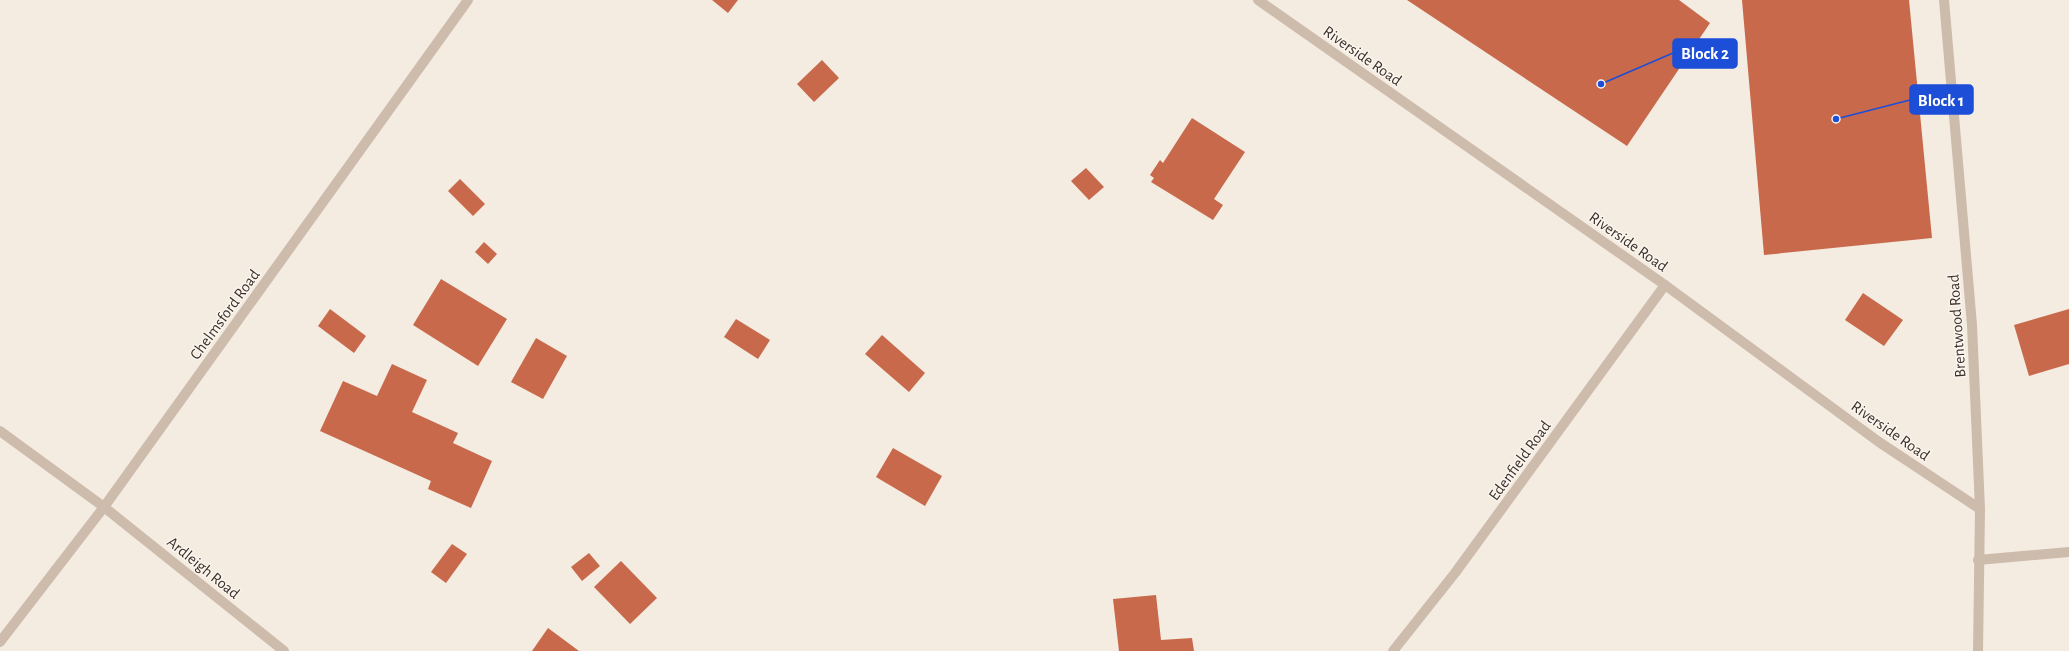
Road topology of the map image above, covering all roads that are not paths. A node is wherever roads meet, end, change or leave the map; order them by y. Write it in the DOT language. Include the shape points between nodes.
graph roads {
  1 [pos="468,0"];
  2 [pos="1258,0"];
  3 [pos="1944,0"];
  4 [pos="1665,285"];
  5 [pos="0,431"];
  6 [pos="104,507"];
  7 [pos="1980,509"];
  8 [pos="2069,552"];
  9 [pos="1978,560"];
  10 [pos="0,642"];
  11 [pos="284,651"];
  12 [pos="1394,651"];
  13 [pos="1978,651"];
  1 -- 6 [label="street, Chelmsford Road"];
  2 -- 4 [label="street, Riverside Road"];
  3 -- 7 [label="street, Brentwood Road" via="1972,325"];
  4 -- 7 [label="street, Riverside Road" via="1879,442"];
  4 -- 12 [label="street, Edenfield Road" via="1455,573"];
  5 -- 6 [label="street, Ardleigh Road"];
  6 -- 10 [label="street, Chelmsford Road"];
  6 -- 11 [label="street, Ardleigh Road"];
  7 -- 9 [label="street, Brentwood Road"];
  8 -- 9 [label="street"];
  9 -- 13 [label="street, Brentwood Road"];
}
